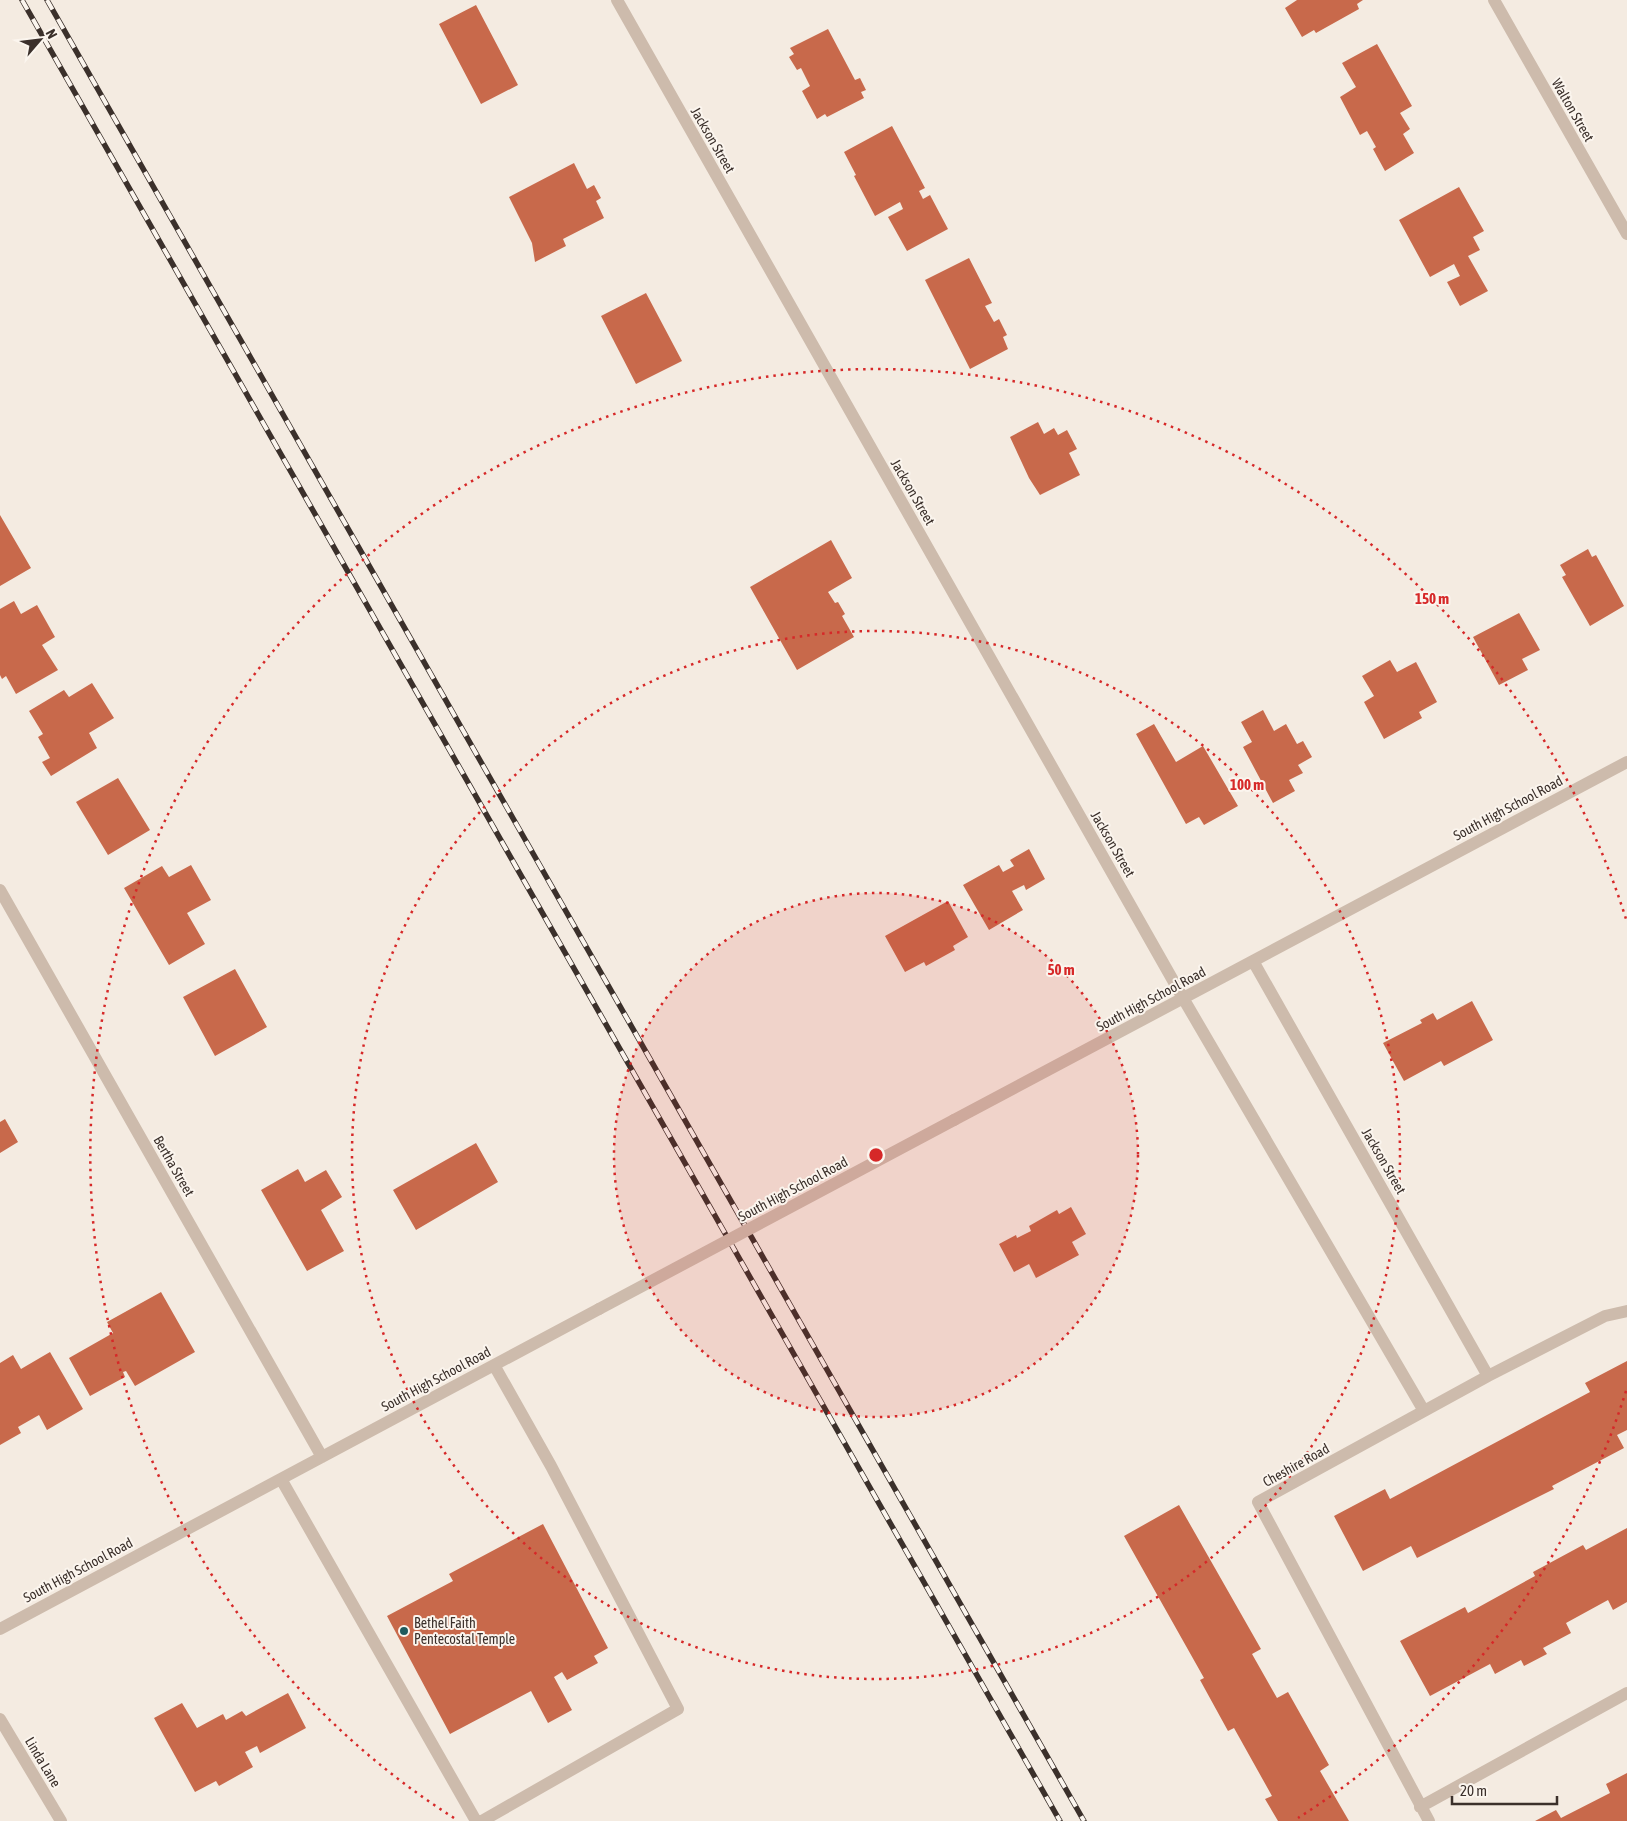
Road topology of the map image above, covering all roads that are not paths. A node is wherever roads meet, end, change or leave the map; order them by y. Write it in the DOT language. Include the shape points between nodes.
graph roads {
  1 [pos="617,0"];
  2 [pos="1494,0"];
  3 [pos="1627,234"];
  4 [pos="1627,762"];
  5 [pos="0,890"];
  6 [pos="1253,961"];
  7 [pos="1183,998"];
  8 [pos="1627,1311"];
  9 [pos="494,1365"];
  10 [pos="1488,1376"];
  11 [pos="1424,1411"];
  12 [pos="322,1457"];
  13 [pos="281,1479"];
  14 [pos="0,1629"];
  15 [pos="1627,1693"];
  16 [pos="0,1719"];
  17 [pos="1420,1807"];
  18 [pos="61,1821"];
  19 [pos="476,1821"];
  20 [pos="482,1821"];
  21 [pos="1429,1821"];
  1 -- 7 [label="street, Jackson Street"];
  2 -- 3 [label="street, Walton Street"];
  4 -- 6 [label="street, South High School Road"];
  5 -- 12 [label="street, Bertha Street"];
  6 -- 7 [label="street, South High School Road"];
  6 -- 10 [label="street, Jackson Street"];
  7 -- 9 [label="street, South High School Road, bridge"];
  7 -- 11 [label="street, Jackson Street"];
  8 -- 10 [label="street, Cheshire Road" via="1605,1316"];
  9 -- 12 [label="street, South High School Road"];
  9 -- 20 [label="street" via="551,1466 678,1709"];
  10 -- 11 [label="street, Cheshire Road"];
  11 -- 17 [label="street, Cheshire Road" via="1258,1502"];
  12 -- 13 [label="street, South High School Road"];
  13 -- 14 [label="street, South High School Road"];
  13 -- 19 [label="street"];
  15 -- 17 [label="street"];
  16 -- 18 [label="street, Linda Lane"];
  17 -- 21 [label="street, Cheshire Road"];
}
